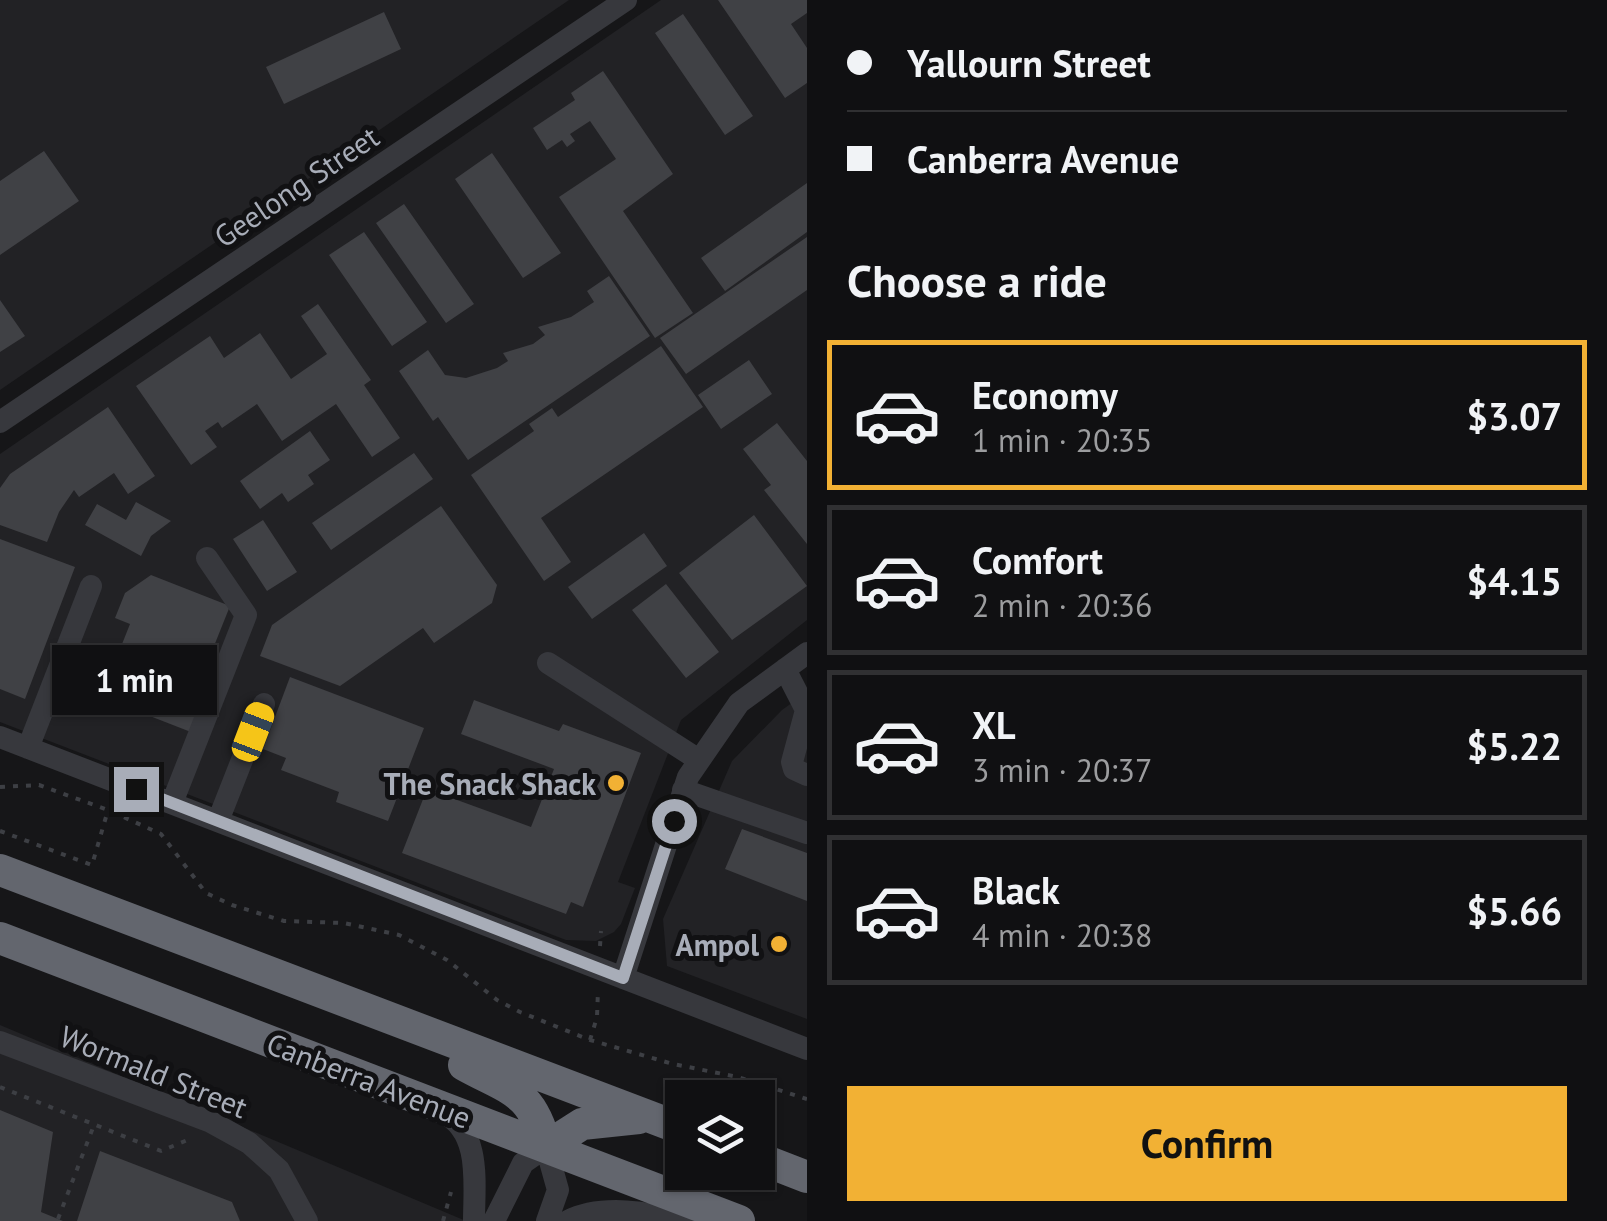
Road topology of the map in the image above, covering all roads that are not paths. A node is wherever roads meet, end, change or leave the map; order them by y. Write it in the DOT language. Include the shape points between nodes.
graph roads {
  1 [pos="626,0"];
  2 [pos="0,422"];
  3 [pos="206,558"];
  4 [pos="91,586"];
  5 [pos="807,653"];
  6 [pos="548,664"];
  7 [pos="786,669"];
  8 [pos="264,704"];
  9 [pos="0,737"];
  10 [pos="28,748"];
  11 [pos="700,760"];
  12 [pos="807,774"];
  13 [pos="684,790"];
  14 [pos="172,803"];
  15 [pos="218,821"];
  16 [pos="807,832"];
  17 [pos="0,870"];
  18 [pos="0,938"];
  19 [pos="623,978"];
  20 [pos="356,1004"];
  21 [pos="0,1042"];
  22 [pos="807,1049"];
  23 [pos="406,1094"];
  24 [pos="665,1123"];
  25 [pos="665,1124"];
  26 [pos="546,1147"];
  27 [pos="775,1165"];
  28 [pos="807,1177"];
  29 [pos="307,1221"];
  30 [pos="474,1221"];
  31 [pos="494,1221"];
  32 [pos="547,1221"];
  33 [pos="568,1221"];
  34 [pos="694,1221"];
  35 [pos="739,1221"];
  1 -- 2 [label="street, Geelong Street"];
  3 -- 14 [label="street" via="246,616"];
  4 -- 10 [label="street"];
  5 -- 7 [label="street"];
  6 -- 11 [label="street"];
  7 -- 11 [label="street" via="740,703"];
  7 -- 12 [label="street" via="806,710 792,762"];
  8 -- 15 [label="street"];
  9 -- 10 [label="street"];
  10 -- 14 [label="street"];
  11 -- 13 [label="street"];
  13 -- 16 [label="street"];
  13 -- 19 [label="street"];
  14 -- 15 [label="street"];
  15 -- 19 [label="street"];
  17 -- 20 [label="highway"];
  18 -- 23 [label="highway, Canberra Avenue"];
  19 -- 22 [label="street"];
  20 -- 24 [label="highway"];
  20 -- 26 [label="highway" via="509,1088 530,1104"];
  21 -- 29 [label="street, Wormald Street" via="250,1143 279,1170"];
  23 -- 26 [label="highway, Canberra Avenue"];
  23 -- 30 [label="street" via="454,1118 469,1142"];
  25 -- 26 [label="highway" via="582,1124"];
  26 -- 31 [label="street" via="522,1163"];
  26 -- 32 [label="street" via="558,1190"];
  26 -- 35 [label="highway, Canberra Avenue"];
  27 -- 28 [label="highway"];
  33 -- 34 [label="street" via="608,1212"];
}
